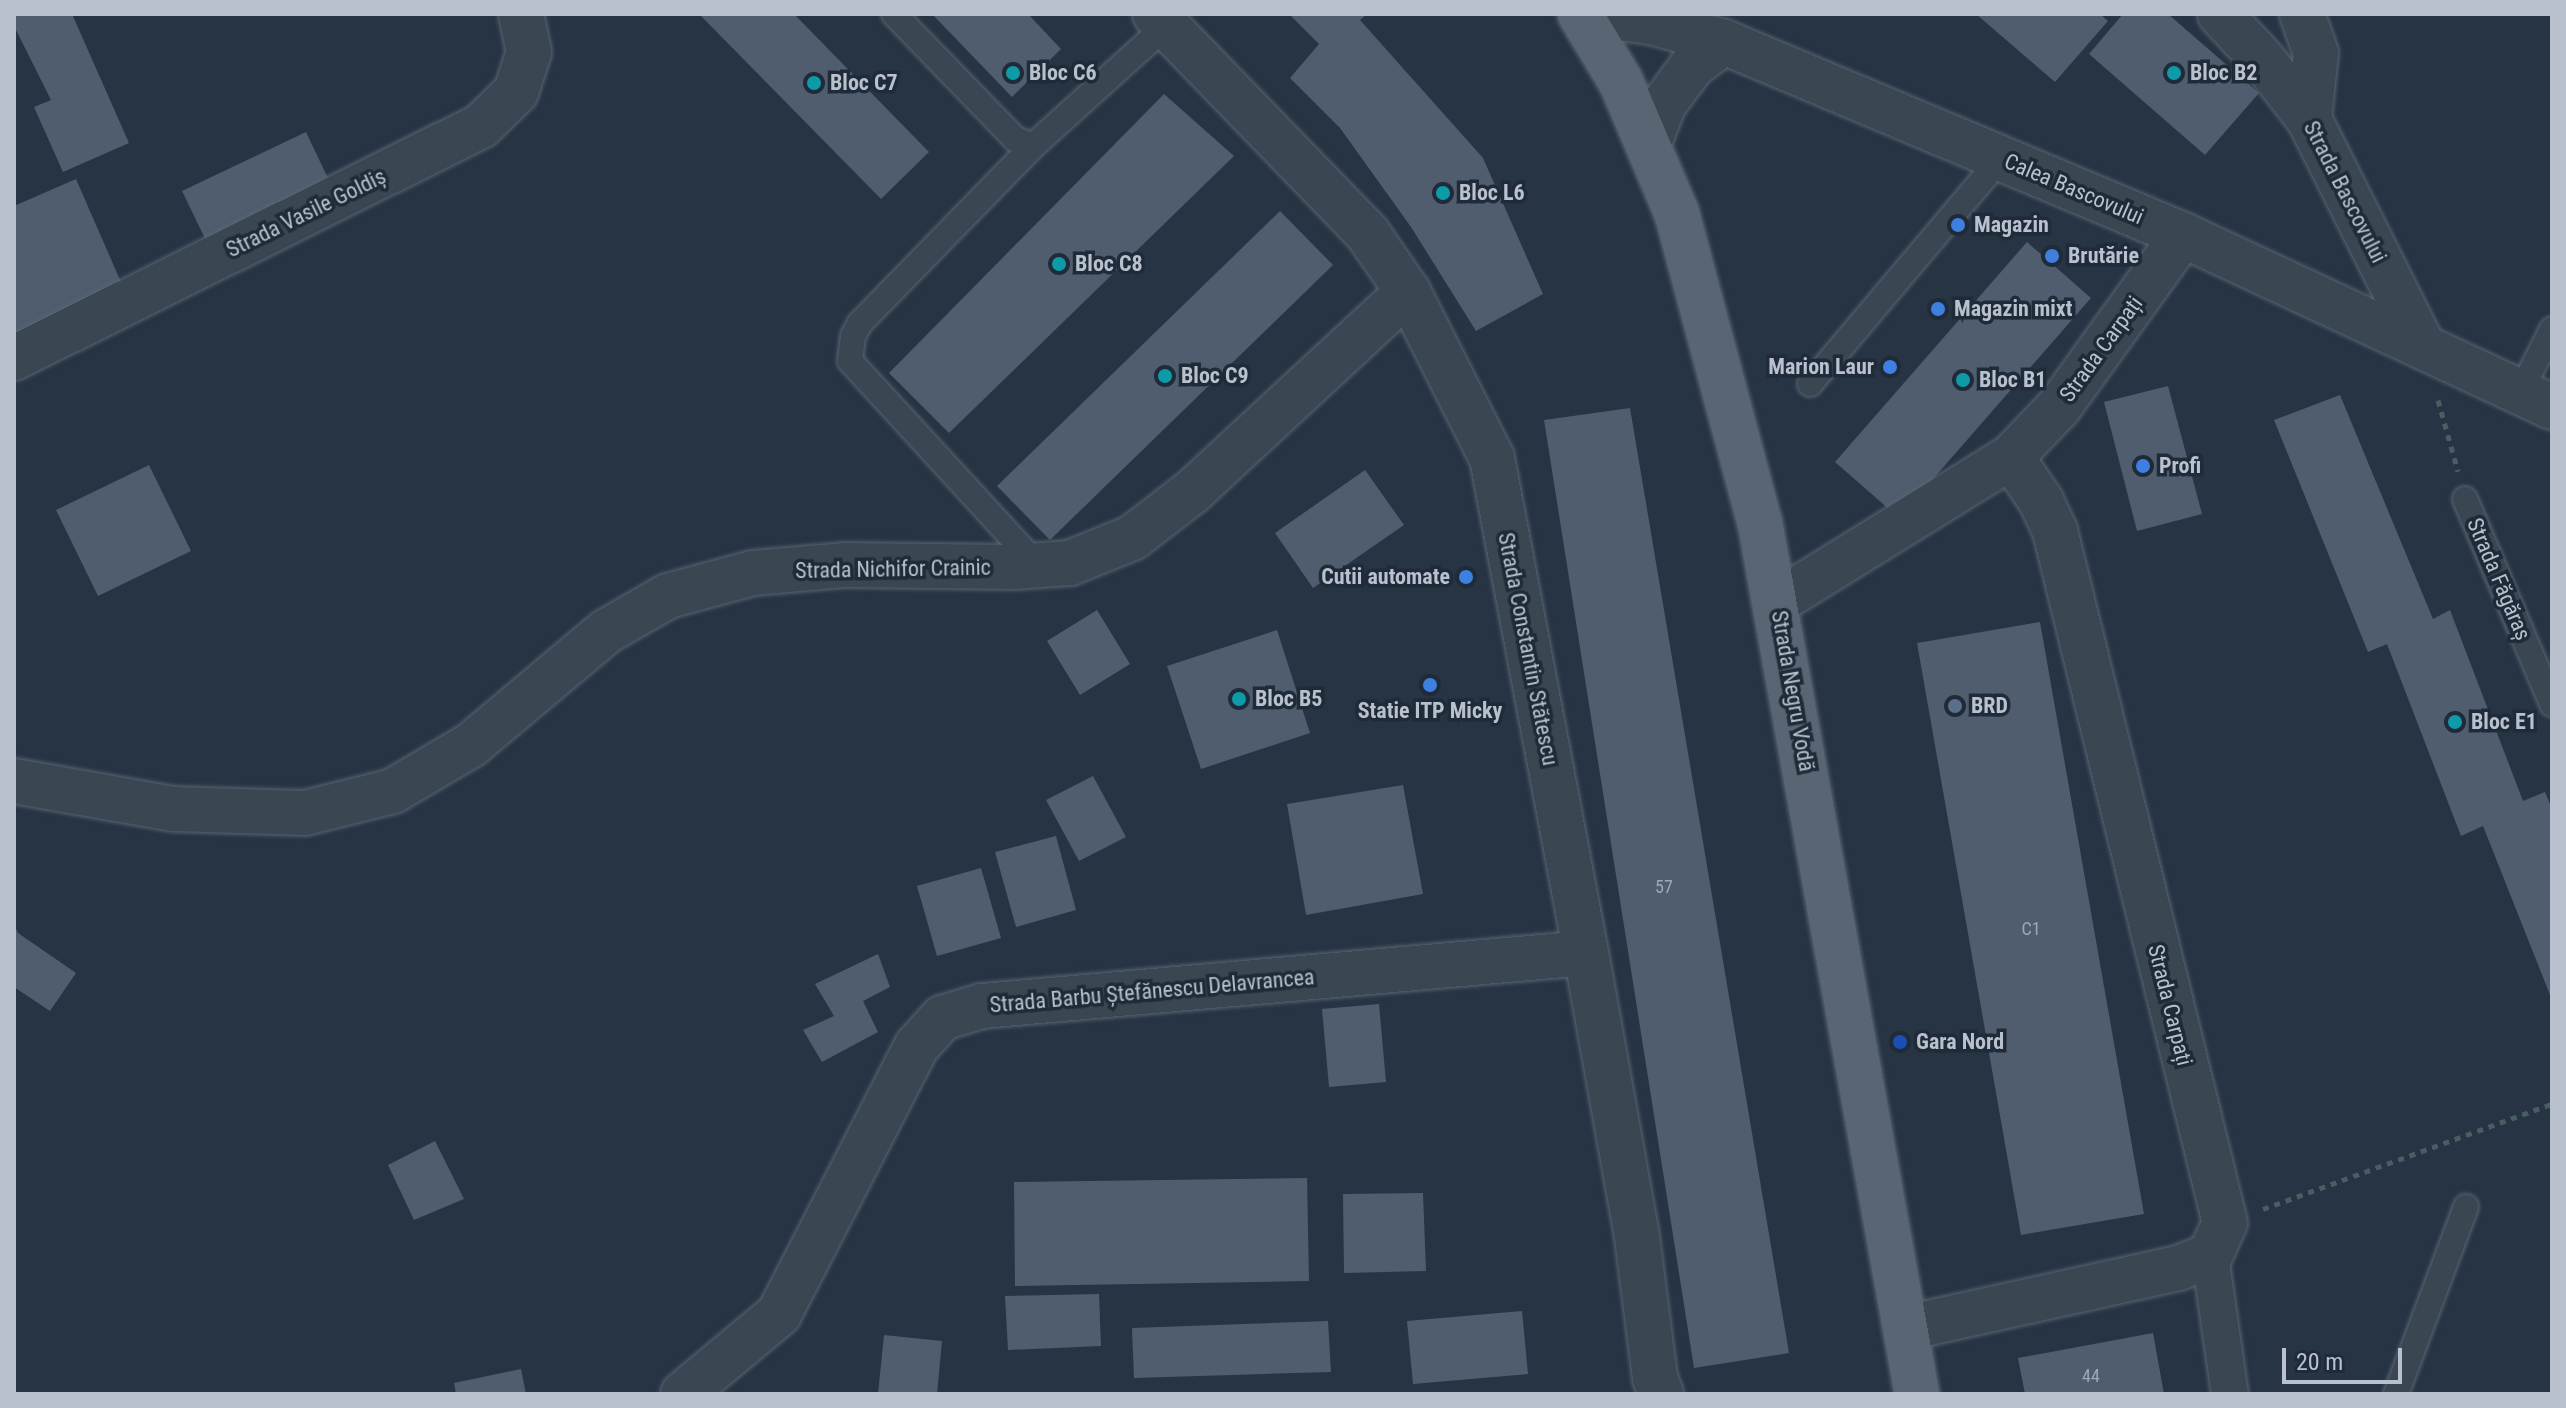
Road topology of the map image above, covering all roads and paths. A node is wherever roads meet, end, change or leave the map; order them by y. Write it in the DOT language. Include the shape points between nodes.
graph roads {
  1 [pos="521,14"];
  2 [pos="894,14"];
  3 [pos="1581,14"];
  4 [pos="2220,14"];
  5 [pos="2302,14"];
  6 [pos="1653,18"];
  7 [pos="1160,20"];
  8 [pos="1724,42"];
  9 [pos="2309,119"];
  10 [pos="1648,145"];
  11 [pos="1033,146"];
  12 [pos="2001,158"];
  13 [pos="2183,235"];
  14 [pos="1408,292"];
  15 [pos="2552,329"];
  16 [pos="2422,345"];
  17 [pos="14,358"];
  18 [pos="1810,384"];
  19 [pos="2536,399"];
  20 [pos="2011,457"];
  21 [pos="2465,499"];
  22 [pos="1037,565"];
  23 [pos="1777,602"];
  24 [pos="2552,704"];
  25 [pos="14,781"];
  26 [pos="1586,953"];
  27 [pos="2552,1104"];
  28 [pos="2466,1207"];
  29 [pos="2218,1239"];
  30 [pos="1906,1328"];
  31 [pos="683,1394"];
  32 [pos="1661,1394"];
  33 [pos="1917,1394"];
  34 [pos="2230,1394"];
  35 [pos="2396,1394"];
  1 -- 17 [label="street, Strada Vasile Goldiș" via="529,52 516,92 481,126"];
  2 -- 11 [label="lane" via="1015,139"];
  3 -- 6 [label="street, Calea Bascovului"];
  3 -- 10 [label="main road, Strada Negru Vodă" via="1621,82"];
  4 -- 9 [label="street, Strada Bascovului"];
  5 -- 9 [label="street" via="2316,53"];
  6 -- 8 [label="street, Calea Bascovului"];
  7 -- 11 [label="lane"];
  7 -- 14 [label="street, Strada Constantin Stătescu" via="1368,234"];
  8 -- 10 [label="street" via="1692,66 1664,104"];
  8 -- 12 [label="street, Calea Bascovului"];
  9 -- 16 [label="street, Strada Bascovului"];
  10 -- 23 [label="main road, Strada Negru Vodă" via="1677,214"];
  11 -- 22 [label="lane" via="860,323 850,361"];
  12 -- 13 [label="street, Calea Bascovului"];
  12 -- 18 [label="lane"];
  13 -- 16 [label="street, Calea Bascovului"];
  13 -- 20 [label="street, Strada Carpați" via="2059,407"];
  14 -- 22 [label="street, Strada Nichifor Crainic" via="1193,491 1132,538 1070,563"];
  14 -- 26 [label="street, Strada Constantin Stătescu" via="1492,458"];
  15 -- 19 [label="lane"];
  16 -- 19 [label="street, Calea Bascovului"];
  16 -- 21 [label="path"];
  20 -- 23 [label="street, Strada Carpați"];
  20 -- 29 [label="street, Strada Carpați" via="2055,531"];
  21 -- 24 [label="lane, Strada Făgăraș"];
  22 -- 25 [label="street, Strada Nichifor Crainic" via="844,565 753,573 668,596 607,631 471,745 393,791 305,813 173,809"];
  23 -- 30 [label="main road, Strada Negru Vodă"];
  26 -- 31 [label="street, Strada Barbu Ștefănescu Delavrancea" via="982,1006 942,1018 917,1046 779,1314"];
  26 -- 32 [label="street, Strada Constantin Stătescu"];
  27 -- 29 [label="path"];
  28 -- 35 [label="lane"];
  29 -- 30 [label="street" via="2178,1268"];
  29 -- 34 [label="street"];
  30 -- 33 [label="main road, Strada Negru Vodă"];
}
